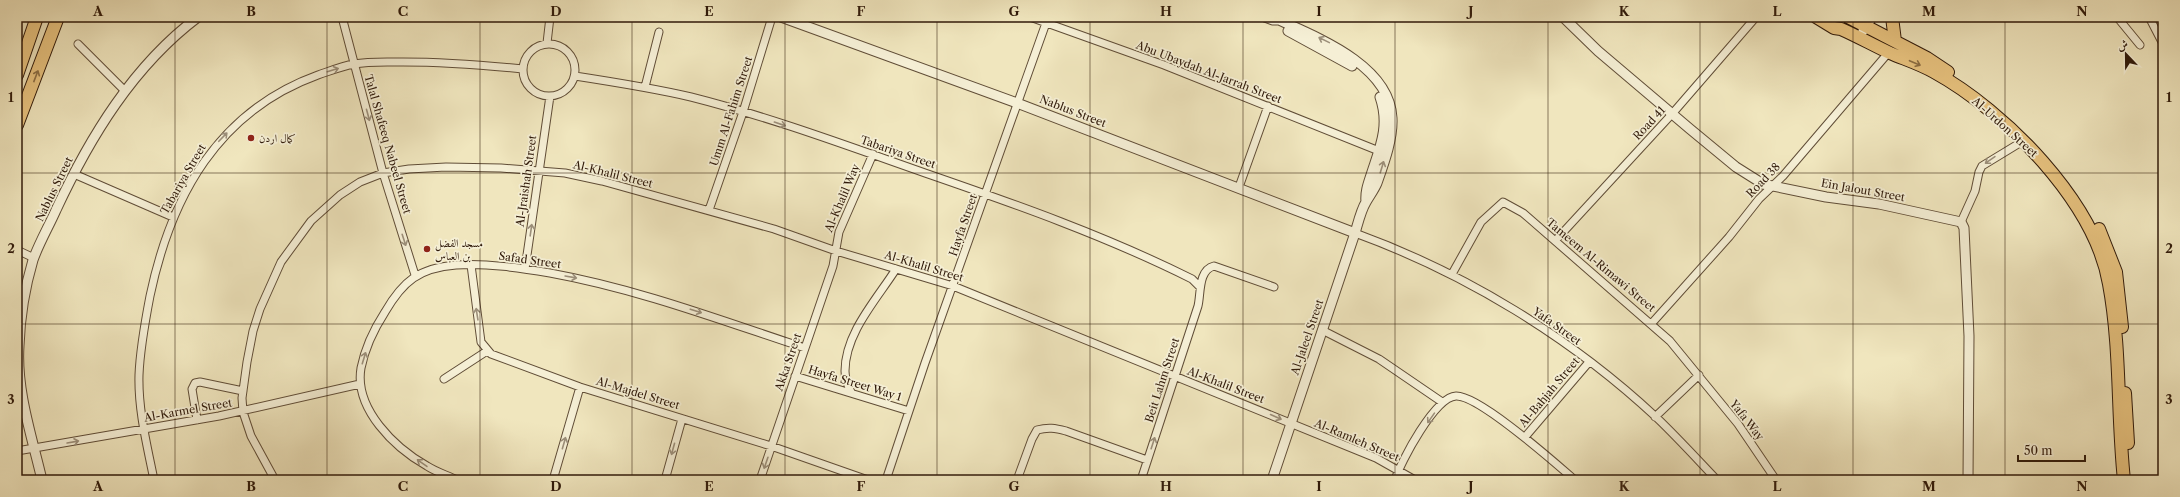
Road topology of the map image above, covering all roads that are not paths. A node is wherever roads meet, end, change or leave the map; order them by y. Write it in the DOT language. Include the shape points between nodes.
graph roads {
  1 [pos="37,17"];
  2 [pos="58,17"];
  3 [pos="198,17"];
  4 [pos="342,17"];
  5 [pos="550,17"];
  6 [pos="772,17"];
  7 [pos="781,17"];
  8 [pos="1030,17"];
  9 [pos="1756,17"];
  10 [pos="1816,17"];
  11 [pos="1892,17"];
  12 [pos="2117,17"];
  13 [pos="2149,17"];
  14 [pos="1853,18"];
  15 [pos="1569,19"];
  16 [pos="1275,20"];
  17 [pos="1869,22"];
  18 [pos="1046,23"];
  19 [pos="659,32"];
  20 [pos="1848,32"];
  21 [pos="1859,38"];
  22 [pos="1895,41"];
  23 [pos="547,43"];
  24 [pos="78,44"];
  25 [pos="2163,44"];
  26 [pos="2140,45"];
  27 [pos="1889,52"];
  28 [pos="354,64"];
  29 [pos="523,70"];
  30 [pos="17,75"];
  31 [pos="575,76"];
  32 [pos="646,87"];
  33 [pos="124,90"];
  34 [pos="550,96"];
  35 [pos="1017,103"];
  36 [pos="1268,106"];
  37 [pos="743,112"];
  38 [pos="1672,114"];
  39 [pos="17,125"];
  40 [pos="2023,141"];
  41 [pos="1378,151"];
  42 [pos="873,154"];
  43 [pos="539,170"];
  44 [pos="383,173"];
  45 [pos="74,174"];
  46 [pos="1239,187"];
  47 [pos="1771,187"];
  48 [pos="986,194"];
  49 [pos="1366,202"];
  50 [pos="709,210"];
  51 [pos="173,217"];
  52 [pos="1961,222"];
  53 [pos="1355,233"];
  54 [pos="1555,241"];
  55 [pos="17,250"];
  56 [pos="836,251"];
  57 [pos="34,258"];
  58 [pos="471,265"];
  59 [pos="525,269"];
  60 [pos="896,269"];
  61 [pos="1452,274"];
  62 [pos="415,275"];
  63 [pos="953,286"];
  64 [pos="1200,287"];
  65 [pos="1274,287"];
  66 [pos="1652,323"];
  67 [pos="1322,330"];
  68 [pos="18,345"];
  69 [pos="805,348"];
  70 [pos="487,351"];
  71 [pos="1589,362"];
  72 [pos="1699,375"];
  73 [pos="796,376"];
  74 [pos="1174,377"];
  75 [pos="19,379"];
  76 [pos="444,379"];
  77 [pos="360,384"];
  78 [pos="580,387"];
  79 [pos="243,391"];
  80 [pos="851,392"];
  81 [pos="1442,402"];
  82 [pos="909,411"];
  83 [pos="243,412"];
  84 [pos="1655,417"];
  85 [pos="682,419"];
  86 [pos="197,420"];
  87 [pos="1290,423"];
  88 [pos="143,430"];
  89 [pos="1525,437"];
  90 [pos="771,446"];
  91 [pos="35,448"];
  92 [pos="17,451"];
  93 [pos="1147,460"];
  94 [pos="1399,469"];
  95 [pos="42,480"];
  96 [pos="154,480"];
  97 [pos="275,480"];
  98 [pos="457,480"];
  99 [pos="553,480"];
  100 [pos="665,480"];
  101 [pos="760,480"];
  102 [pos="868,480"];
  103 [pos="886,480"];
  104 [pos="1017,480"];
  105 [pos="1140,480"];
  106 [pos="1272,480"];
  107 [pos="1395,480"];
  108 [pos="1415,480"];
  109 [pos="1575,480"];
  110 [pos="1717,480"];
  111 [pos="1776,480"];
  112 [pos="1968,480"];
  113 [pos="2124,480"];
  114 [pos="2132,480"];
  1 -- 30 [label="highway"];
  39 -- 2 [label="highway, one-way"];
  3 -- 33 [label="street, Nablus Street"];
  4 -- 28 [label="street, Talal Shafeeq Nabeel Street"];
  5 -- 23 [label="street"];
  6 -- 37 [label="street, Umm Al-Fahim Street"];
  7 -- 35 [label="street, Nablus Street"];
  8 -- 18 [label="street, Abu Ubaydah Al-Jarrah Street"];
  9 -- 38 [label="street, Road 41"];
  10 -- 20 [label="highway, Al-Urdon Street" via="1834,28"];
  11 -- 22 [label="highway"];
  12 -- 26 [label="street"];
  13 -- 25 [label="street"];
  14 -- 17 [label="highway, Al-Urdon Street"];
  14 -- 20 [label="street"];
  15 -- 38 [label="street, Ein Jalout Street" via="1598,51"];
  16 -- 41 [label="street, Al-Jaleel Street" via="1348,63 1364,74 1376,88 1386,124"];
  49 -- 16 [label="street, Al-Jaleel Street, one-way" via="1377,182 1391,135 1392,118 1380,84 1353,59 1322,40"];
  17 -- 21 [label="street"];
  17 -- 22 [label="highway, Al-Urdon Street"];
  18 -- 35 [label="street, Hayfa Street"];
  18 -- 36 [label="street, Abu Ubaydah Al-Jarrah Street"];
  19 -- 32 [label="street"];
  20 -- 21 [label="highway, Al-Urdon Street"];
  21 -- 27 [label="highway, Al-Urdon Street"];
  22 -- 114 [label="highway, Al-Urdon Street" via="1973,88 2000,110 2051,159 2093,218 2111,255 2119,288"];
  23 -- 29 [label="street" via="530,52"];
  23 -- 31 [label="street" via="563,47 570,52 574,59"];
  24 -- 33 [label="street"];
  27 -- 40 [label="highway, Al-Urdon Street, one-way" via="1941,76 1984,106"];
  27 -- 47 [label="street, Road 38"];
  28 -- 29 [label="street, Tabariya Street" via="452,63"];
  28 -- 44 [label="street, Talal Shafeeq Nabeel Street, one-way"];
  51 -- 28 [label="street, Tabariya Street, one-way" via="208,156 220,140 250,112 275,94 304,80"];
  29 -- 34 [label="street" via="530,89"];
  31 -- 32 [label="street, Tabariya Street"];
  31 -- 34 [label="street" via="566,90"];
  32 -- 37 [label="street, Tabariya Street"];
  33 -- 45 [label="street, Nablus Street" via="96,133"];
  34 -- 43 [label="street, Al-Jraishah Street"];
  35 -- 46 [label="street, Nablus Street"];
  35 -- 48 [label="street, Hayfa Street"];
  36 -- 41 [label="street, Abu Ubaydah Al-Jarrah Street"];
  36 -- 46 [label="street"];
  37 -- 42 [label="street, Tabariya Street, one-way"];
  37 -- 50 [label="street, Umm Al-Fahim Street"];
  38 -- 47 [label="street, Ein Jalout Street" via="1736,167"];
  38 -- 54 [label="street, Road 41"];
  40 -- 52 [label="street, one-way" via="1982,166 1975,191"];
  40 -- 113 [label="highway, Al-Urdon Street" via="2054,175 2081,212 2103,258 2115,324 2118,418"];
  41 -- 49 [label="street, Al-Jaleel Street" via="1367,189"];
  42 -- 48 [label="street, Tabariya Street"];
  42 -- 56 [label="street, Al-Khalil Way" via="839,232"];
  43 -- 44 [label="street, Al-Khalil Street" via="446,167"];
  43 -- 50 [label="street, Al-Khalil Street" via="602,181"];
  59 -- 43 [label="street, Al-Jraishah Street, one-way"];
  44 -- 62 [label="street, Talal Shafeeq Nabeel Street, one-way"];
  44 -- 79 [label="street, Al-Khalil Street" via="360,182 326,206 311,221 281,262 258,316 246,362"];
  45 -- 51 [label="street"];
  45 -- 57 [label="street, Nablus Street"];
  46 -- 53 [label="street, Nablus Street"];
  47 -- 52 [label="street, Ein Jalout Street" via="1879,204"];
  47 -- 66 [label="street, Road 38"];
  48 -- 63 [label="street, Hayfa Street"];
  48 -- 64 [label="street, Tabariya Street" via="1126,247 1192,279"];
  49 -- 53 [label="street, Al-Jaleel Street"];
  50 -- 56 [label="street, Al-Khalil Street"];
  51 -- 88 [label="street, Tabariya Street" via="156,267 146,314 139,375"];
  52 -- 112 [label="street" via="1964,228 1969,336"];
  53 -- 61 [label="street, Yafa Street" via="1398,249"];
  53 -- 67 [label="street, Al-Jaleel Street"];
  54 -- 61 [label="street, Tameem Al-Rimawi Street" via="1523,213 1503,202 1481,222"];
  54 -- 66 [label="street, Tameem Al-Rimawi Street" via="1619,298"];
  55 -- 57 [label="street"];
  56 -- 60 [label="street, Al-Khalil Street"];
  56 -- 69 [label="street, Akka Street"];
  57 -- 68 [label="street, Nablus Street"];
  58 -- 59 [label="street, Safad Street"];
  58 -- 62 [label="street, Safad Street" via="438,267"];
  70 -- 58 [label="street, one-way" via="481,342"];
  59 -- 69 [label="street, Safad Street, one-way" via="635,291"];
  60 -- 63 [label="street, Al-Khalil Street"];
  60 -- 80 [label="street" via="852,341 845,371"];
  61 -- 71 [label="street, Yafa Street" via="1514,310"];
  77 -- 62 [label="street, Safad Street, one-way" via="361,369 372,336 397,294"];
  63 -- 74 [label="street, Al-Khalil Street"];
  63 -- 82 [label="street, Hayfa Street"];
  64 -- 65 [label="street, Beit Lahm Street" via="1204,274 1214,266"];
  64 -- 74 [label="street, Beit Lahm Street" via="1198,306"];
  66 -- 72 [label="street, Tameem Al-Rimawi Street"];
  67 -- 81 [label="street" via="1379,359"];
  67 -- 87 [label="street, Al-Jaleel Street"];
  68 -- 75 [label="street, Nablus Street"];
  69 -- 73 [label="street, Akka Street"];
  70 -- 76 [label="street"];
  70 -- 78 [label="street, Al-Majdel Street"];
  71 -- 84 [label="street, Yafa Street"];
  71 -- 89 [label="street, Al-Bahjah Street"];
  72 -- 84 [label="street"];
  72 -- 111 [label="street, Yafa Way" via="1738,424"];
  73 -- 80 [label="street, Hayfa Street Way 1"];
  73 -- 90 [label="street, Akka Street"];
  74 -- 87 [label="street, Al-Khalil Street, one-way"];
  93 -- 74 [label="street, Beit Lahm Street, one-way"];
  75 -- 91 [label="street, Nablus Street"];
  77 -- 83 [label="street, Al-Karmel Street"];
  98 -- 77 [label="street, Safad Street, one-way" via="426,466 389,437 371,412"];
  78 -- 85 [label="street, Al-Majdel Street"];
  99 -- 78 [label="street, one-way"];
  79 -- 83 [label="street, Al-Khalil Street"];
  79 -- 86 [label="street" via="195,383 192,389"];
  80 -- 82 [label="street, Hayfa Street Way 1"];
  81 -- 89 [label="street" via="1455,396 1475,403"];
  81 -- 94 [label="street, one-way" via="1408,450"];
  82 -- 103 [label="street, Hayfa Street"];
  83 -- 86 [label="street, Al-Karmel Street"];
  83 -- 97 [label="street" via="256,446"];
  84 -- 110 [label="street, Yafa Street"];
  85 -- 90 [label="street, Al-Majdel Street"];
  85 -- 100 [label="street, one-way"];
  86 -- 88 [label="street, Al-Karmel Street"];
  87 -- 94 [label="street, Al-Ramleh Street"];
  87 -- 106 [label="street, Al-Jaleel Street"];
  91 -- 88 [label="street, Al-Karmel Street, one-way"];
  88 -- 96 [label="street, Tabariya Street"];
  89 -- 109 [label="street"];
  90 -- 101 [label="street, Akka Street, one-way"];
  90 -- 102 [label="street, Al-Majdel Street"];
  91 -- 92 [label="street, Al-Karmel Street"];
  91 -- 95 [label="street, Nablus Street"];
  93 -- 104 [label="street" via="1066,431 1053,427 1045,428 1037,430 1032,439"];
  93 -- 105 [label="street, Beit Lahm Street"];
  94 -- 107 [label="street"];
  94 -- 108 [label="street, Al-Ramleh Street"];
}
